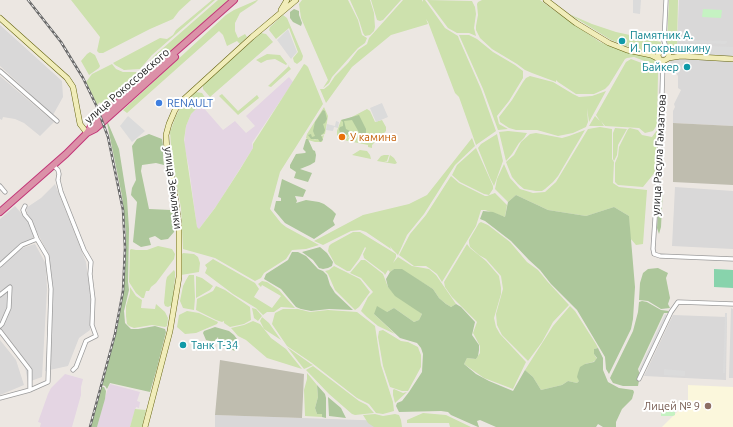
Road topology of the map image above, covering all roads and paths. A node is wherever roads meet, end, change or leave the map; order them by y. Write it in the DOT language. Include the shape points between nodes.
graph roads {
  1 [pos="234,0"];
  2 [pos="239,0"];
  3 [pos="296,0"];
  4 [pos="546,0"];
  5 [pos="666,0"];
  6 [pos="289,2"];
  7 [pos="0,18"];
  8 [pos="664,41"];
  9 [pos="660,50"];
  10 [pos="668,50"];
  11 [pos="645,53"];
  12 [pos="681,56"];
  13 [pos="664,59"];
  14 [pos="733,59"];
  15 [pos="0,72"];
  16 [pos="57,121"];
  17 [pos="87,133"];
  18 [pos="53,165"];
  19 [pos="0,186"];
  20 [pos="5,192"];
  21 [pos="25,206"];
  22 [pos="0,212"];
  23 [pos="37,239"];
  24 [pos="733,259"];
  25 [pos="0,265"];
  26 [pos="0,295"];
  27 [pos="733,304"];
  28 [pos="0,326"];
  29 [pos="0,331"];
  30 [pos="73,370"];
  31 [pos="639,379"];
  32 [pos="30,390"];
  33 [pos="0,398"];
  34 [pos="145,427"];
  1 -- 17 [label="highway, улица Рокоссовского"];
  2 -- 17 [label="highway, улица Рокоссовского" via="95,129"];
  3 -- 6 [label="main road, улица Землячки"];
  4 -- 11 [label="main road" via="576,23 609,43"];
  5 -- 8 [label="street"];
  6 -- 34 [label="main road, улица Землячки" via="279,15 183,100 169,124 166,135 179,224 179,277 170,331"];
  7 -- 17 [label="main road" via="67,78 73,86 80,124"];
  8 -- 9 [label="street"];
  8 -- 10 [label="street"];
  9 -- 10 [label="main road"];
  9 -- 11 [label="main road"];
  9 -- 13 [label="main road" via="658,55"];
  10 -- 12 [label="main road"];
  10 -- 13 [label="main road" via="670,54"];
  11 -- 13 [label="main road"];
  12 -- 13 [label="main road"];
  12 -- 14 [label="main road"];
  13 -- 24 [label="street, улица Расула Гамзатова" via="654,254"];
  15 -- 16 [label="street"];
  17 -- 18 [label="highway"];
  18 -- 22 [label="highway"];
  18 -- 30 [label="street" via="58,170 61,192 91,262 92,325 96,336 86,341"];
  19 -- 20 [label="street"];
  21 -- 23 [label="street" via="23,210"];
  23 -- 25 [label="street" via="22,246"];
  23 -- 32 [label="street" via="48,256 51,289 48,382"];
  26 -- 28 [label="street" via="10,287 9,308"];
  27 -- 31 [label="street" via="678,302"];
  29 -- 32 [label="street" via="30,370"];
  32 -- 33 [label="street"];
}
